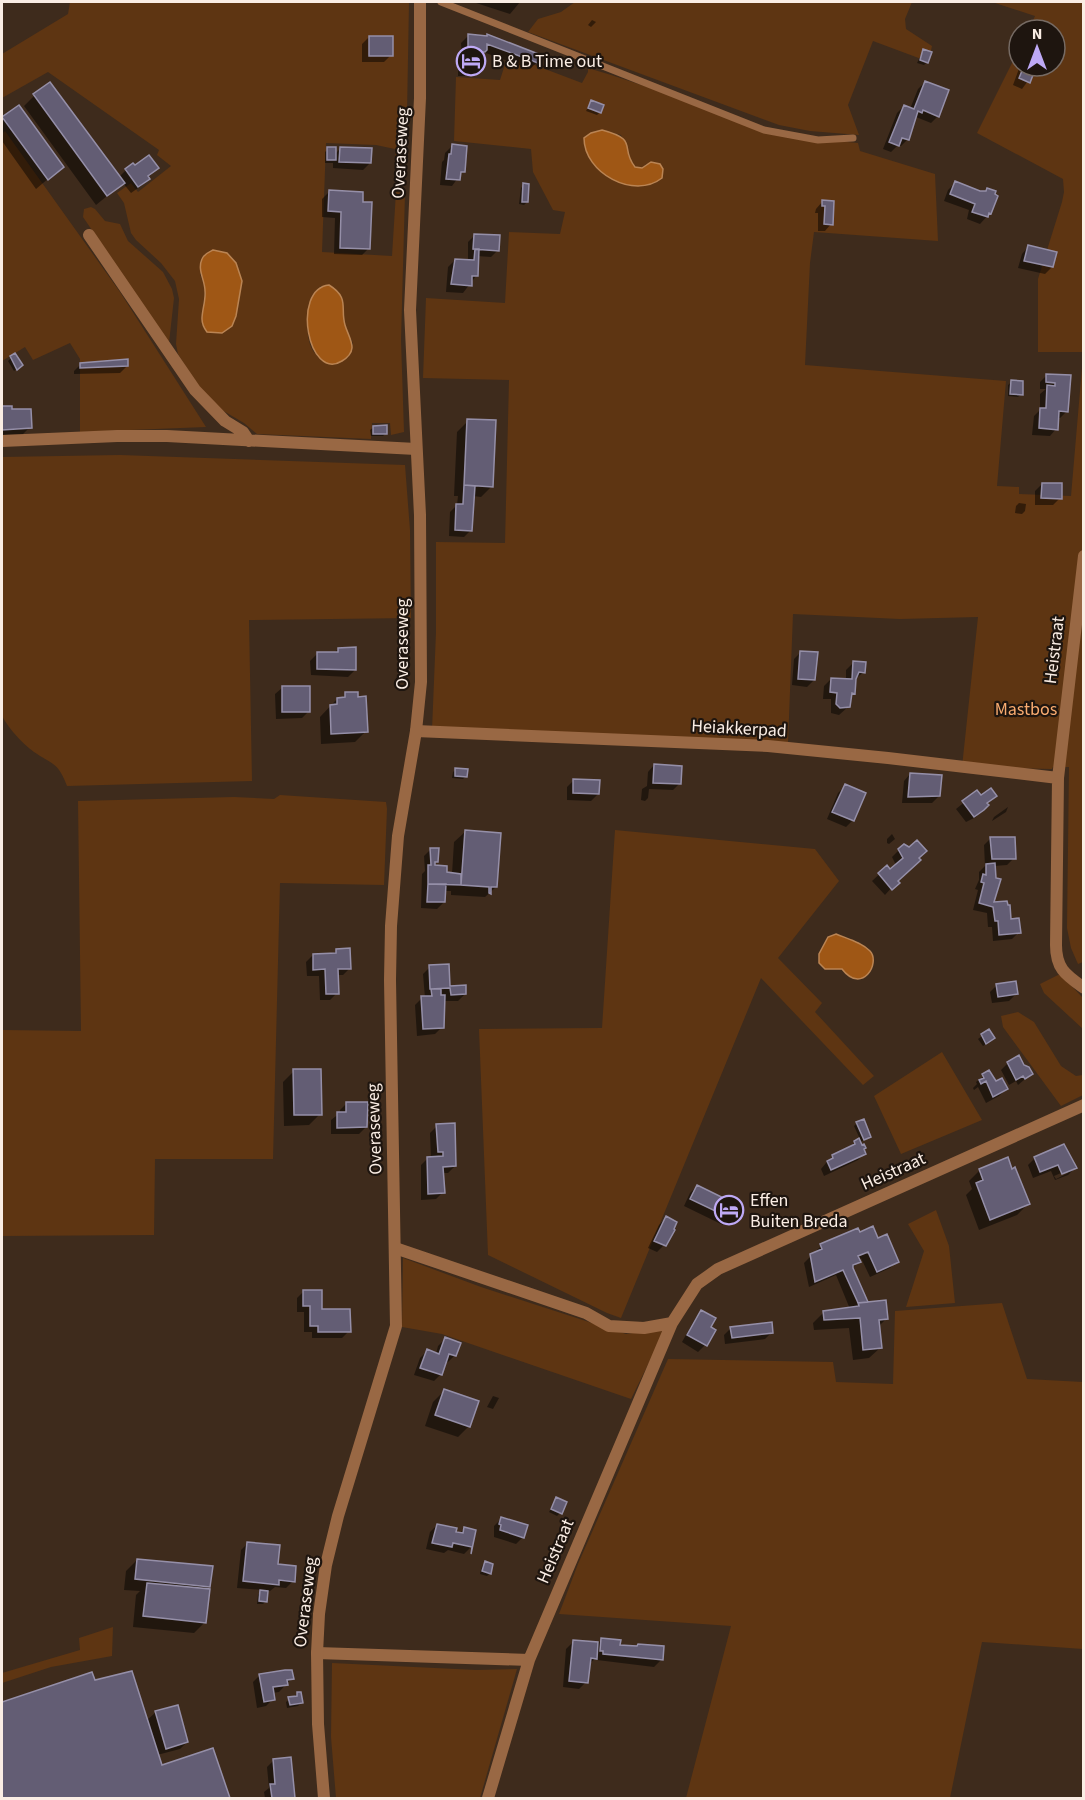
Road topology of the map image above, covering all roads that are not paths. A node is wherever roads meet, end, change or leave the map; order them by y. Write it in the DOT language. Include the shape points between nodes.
graph roads {
  1 [pos="420,2"];
  2 [pos="441,2"];
  3 [pos="853,138"];
  4 [pos="89,235"];
  5 [pos="2,441"];
  6 [pos="249,441"];
  7 [pos="416,449"];
  8 [pos="1083,556"];
  9 [pos="416,731"];
  10 [pos="1058,778"];
  11 [pos="1083,988"];
  12 [pos="1083,1105"];
  13 [pos="395,1248"];
  14 [pos="672,1323"];
  15 [pos="317,1653"];
  16 [pos="529,1660"];
  17 [pos="324,1798"];
  18 [pos="488,1798"];
  1 -- 7 [label="street, Overaseweg" via="420,98 410,310"];
  2 -- 3 [label="lane" via="764,130 818,140"];
  4 -- 6 [label="street" via="195,390"];
  5 -- 6 [label="street" via="117,436"];
  6 -- 7 [label="street"];
  7 -- 9 [label="street, Overaseweg" via="421,682"];
  8 -- 10 [label="street, Heistraat"];
  9 -- 10 [label="street, Heiakkerpad" via="768,746"];
  9 -- 13 [label="street, Overaseweg" via="403,798 391,926"];
  10 -- 11 [label="street, Heistraat" via="1056,957 1061,969"];
  12 -- 14 [label="street, Heistraat" via="718,1269 697,1284"];
  13 -- 14 [label="street" via="586,1314 609,1326 644,1328"];
  13 -- 15 [label="street, Overaseweg" via="396,1326 331,1545 319,1614"];
  14 -- 16 [label="street, Heistraat"];
  15 -- 16 [label="street"];
  15 -- 17 [label="street, Overaseweg"];
  16 -- 18 [label="street, Heistraat"];
}
